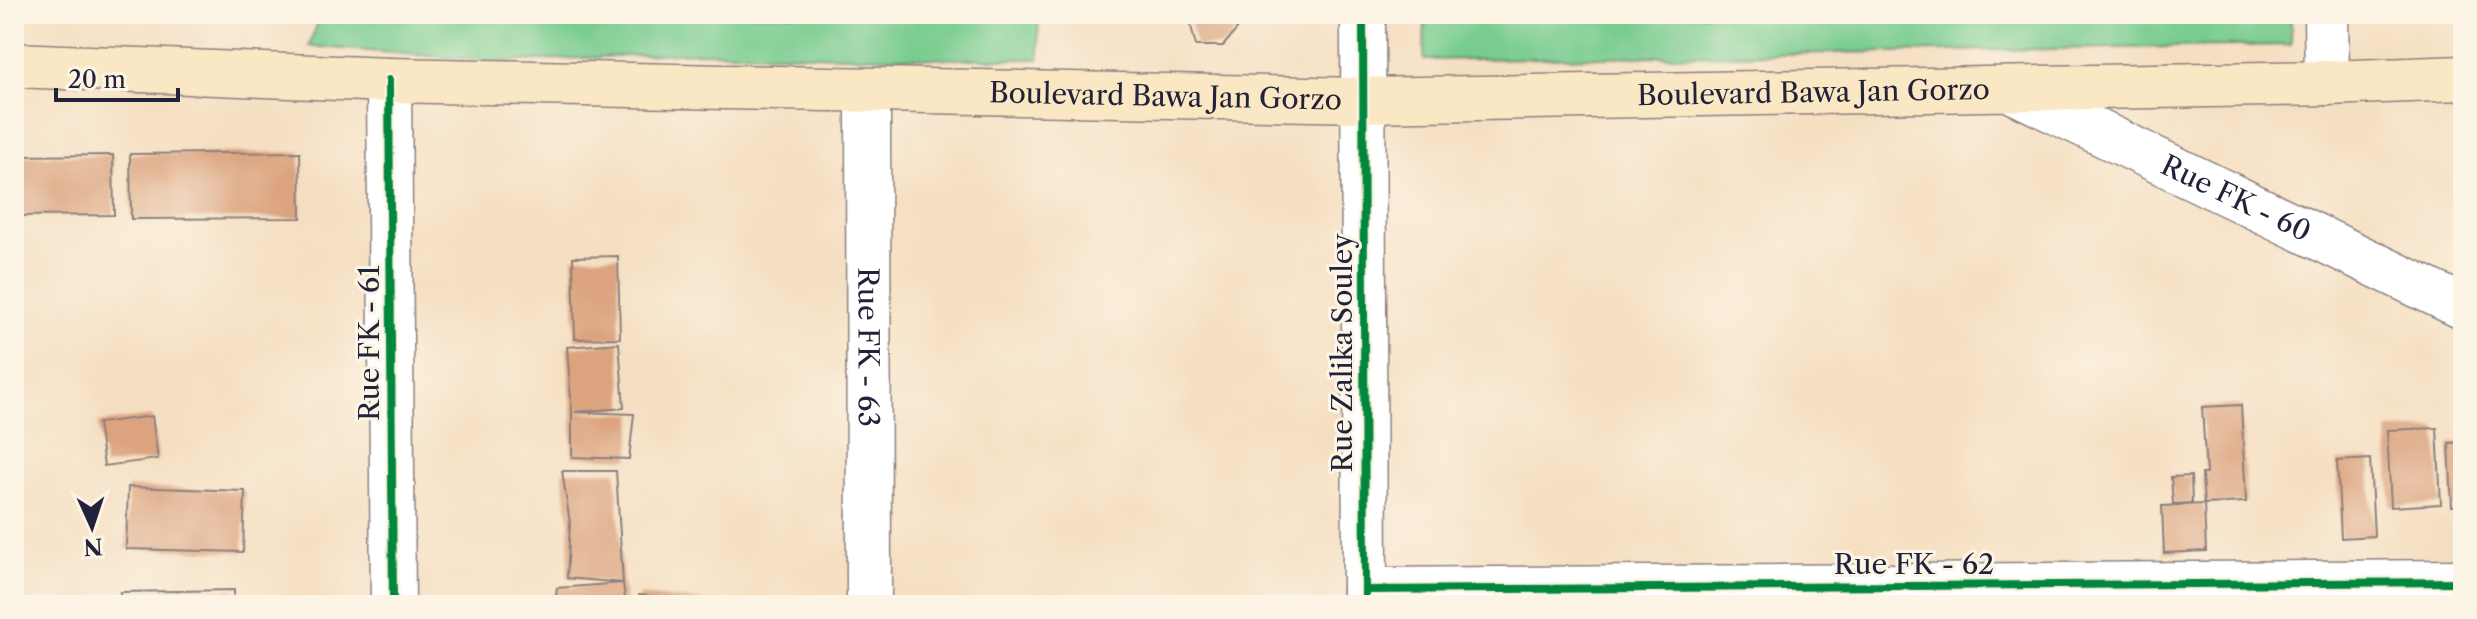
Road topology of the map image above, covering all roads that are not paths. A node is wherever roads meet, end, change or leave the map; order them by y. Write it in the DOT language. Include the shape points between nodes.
graph roads {
  1 [pos="1363,14"];
  2 [pos="2326,14"];
  3 [pos="14,65"];
  4 [pos="2463,78"];
  5 [pos="389,80"];
  6 [pos="2327,83"];
  7 [pos="2009,89"];
  8 [pos="868,91"];
  9 [pos="1363,100"];
  10 [pos="2463,307"];
  11 [pos="2463,582"];
  12 [pos="1365,598"];
  13 [pos="393,605"];
  14 [pos="869,605"];
  1 -- 9 [label="street, Rue Zalika Souley"];
  2 -- 6 [label="street"];
  3 -- 5 [label="main road, Boulevard Bawa Jan Gorzo"];
  4 -- 6 [label="main road, Boulevard Bawa Jan Gorzo"];
  5 -- 8 [label="main road, Boulevard Bawa Jan Gorzo"];
  5 -- 13 [label="street, Rue FK - 61"];
  6 -- 7 [label="main road, Boulevard Bawa Jan Gorzo"];
  7 -- 9 [label="main road, Boulevard Bawa Jan Gorzo"];
  7 -- 10 [label="street, Rue FK - 60"];
  8 -- 9 [label="main road, Boulevard Bawa Jan Gorzo"];
  8 -- 14 [label="street, Rue FK - 63"];
  9 -- 12 [label="street, Rue Zalika Souley"];
  11 -- 12 [label="street, Rue FK - 62"];
}
